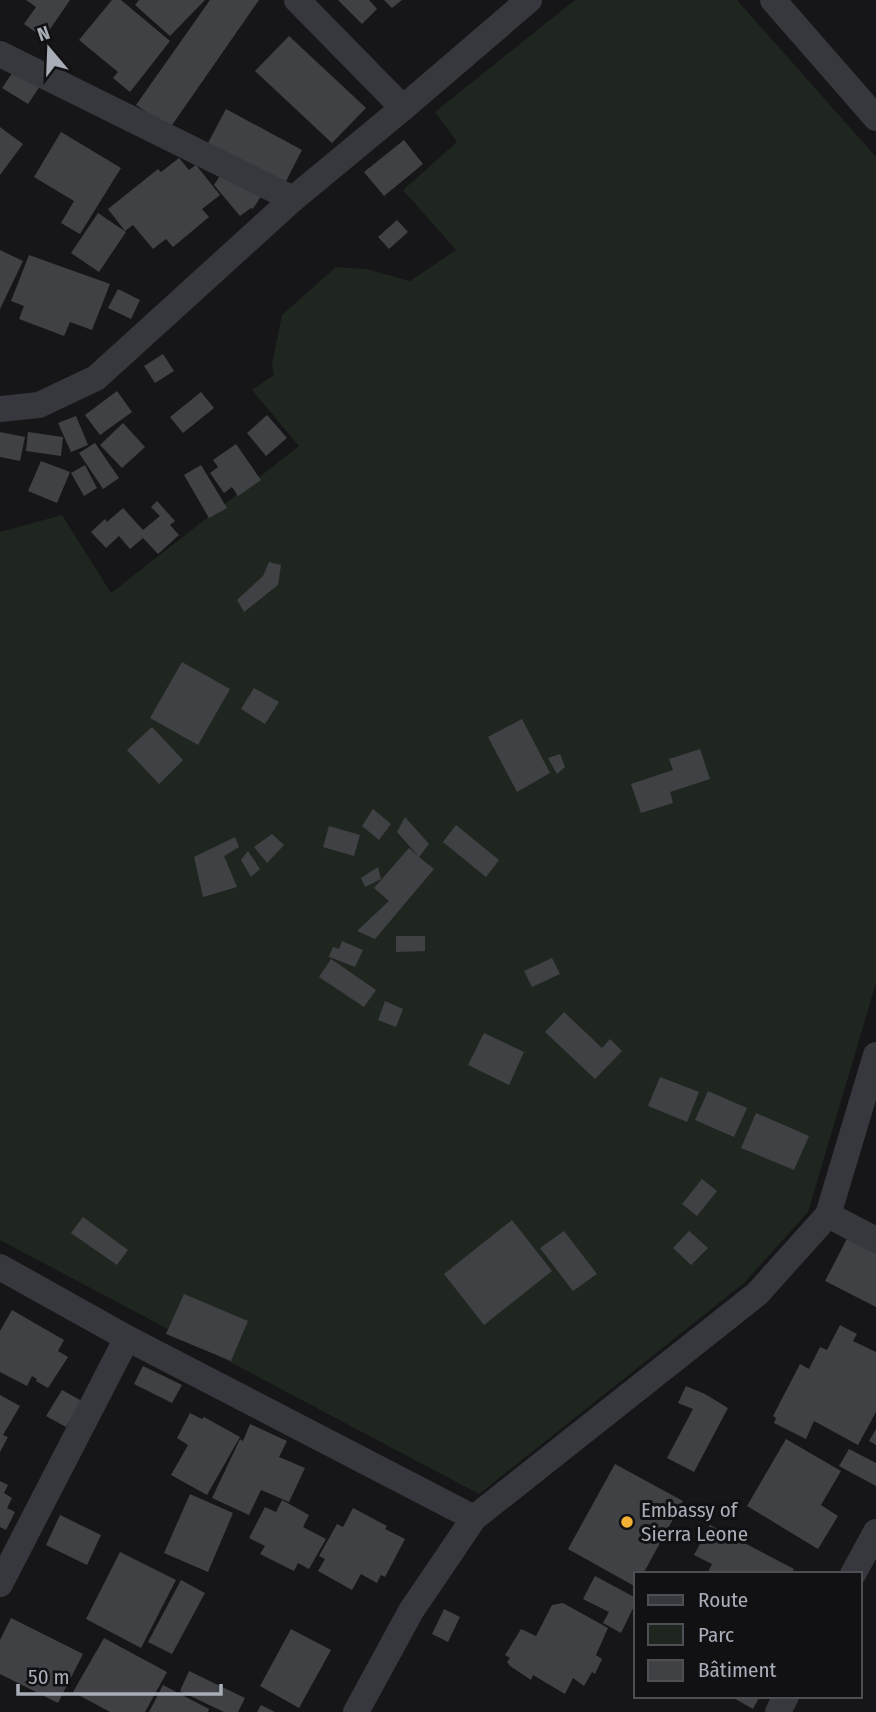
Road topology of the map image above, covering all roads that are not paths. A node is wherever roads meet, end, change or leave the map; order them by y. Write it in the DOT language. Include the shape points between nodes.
graph roads {
  1 [pos="297,0"];
  2 [pos="529,0"];
  3 [pos="773,0"];
  4 [pos="0,54"];
  5 [pos="403,108"];
  6 [pos="876,118"];
  7 [pos="293,199"];
  8 [pos="0,409"];
  9 [pos="876,1055"];
  10 [pos="828,1215"];
  11 [pos="876,1240"];
  12 [pos="0,1267"];
  13 [pos="127,1338"];
  14 [pos="474,1518"];
  15 [pos="876,1532"];
  16 [pos="854,1572"];
  17 [pos="0,1584"];
  18 [pos="356,1712"];
  1 -- 5 [label="street"];
  2 -- 5 [label="street"];
  3 -- 6 [label="street"];
  4 -- 7 [label="street"];
  5 -- 7 [label="street"];
  7 -- 8 [label="street" via="96,377 39,405"];
  9 -- 10 [label="street"];
  10 -- 11 [label="street"];
  10 -- 14 [label="street" via="758,1294"];
  12 -- 13 [label="street"];
  13 -- 14 [label="street"];
  13 -- 17 [label="street"];
  14 -- 18 [label="street" via="411,1611"];
  15 -- 16 [label="street"];
}
